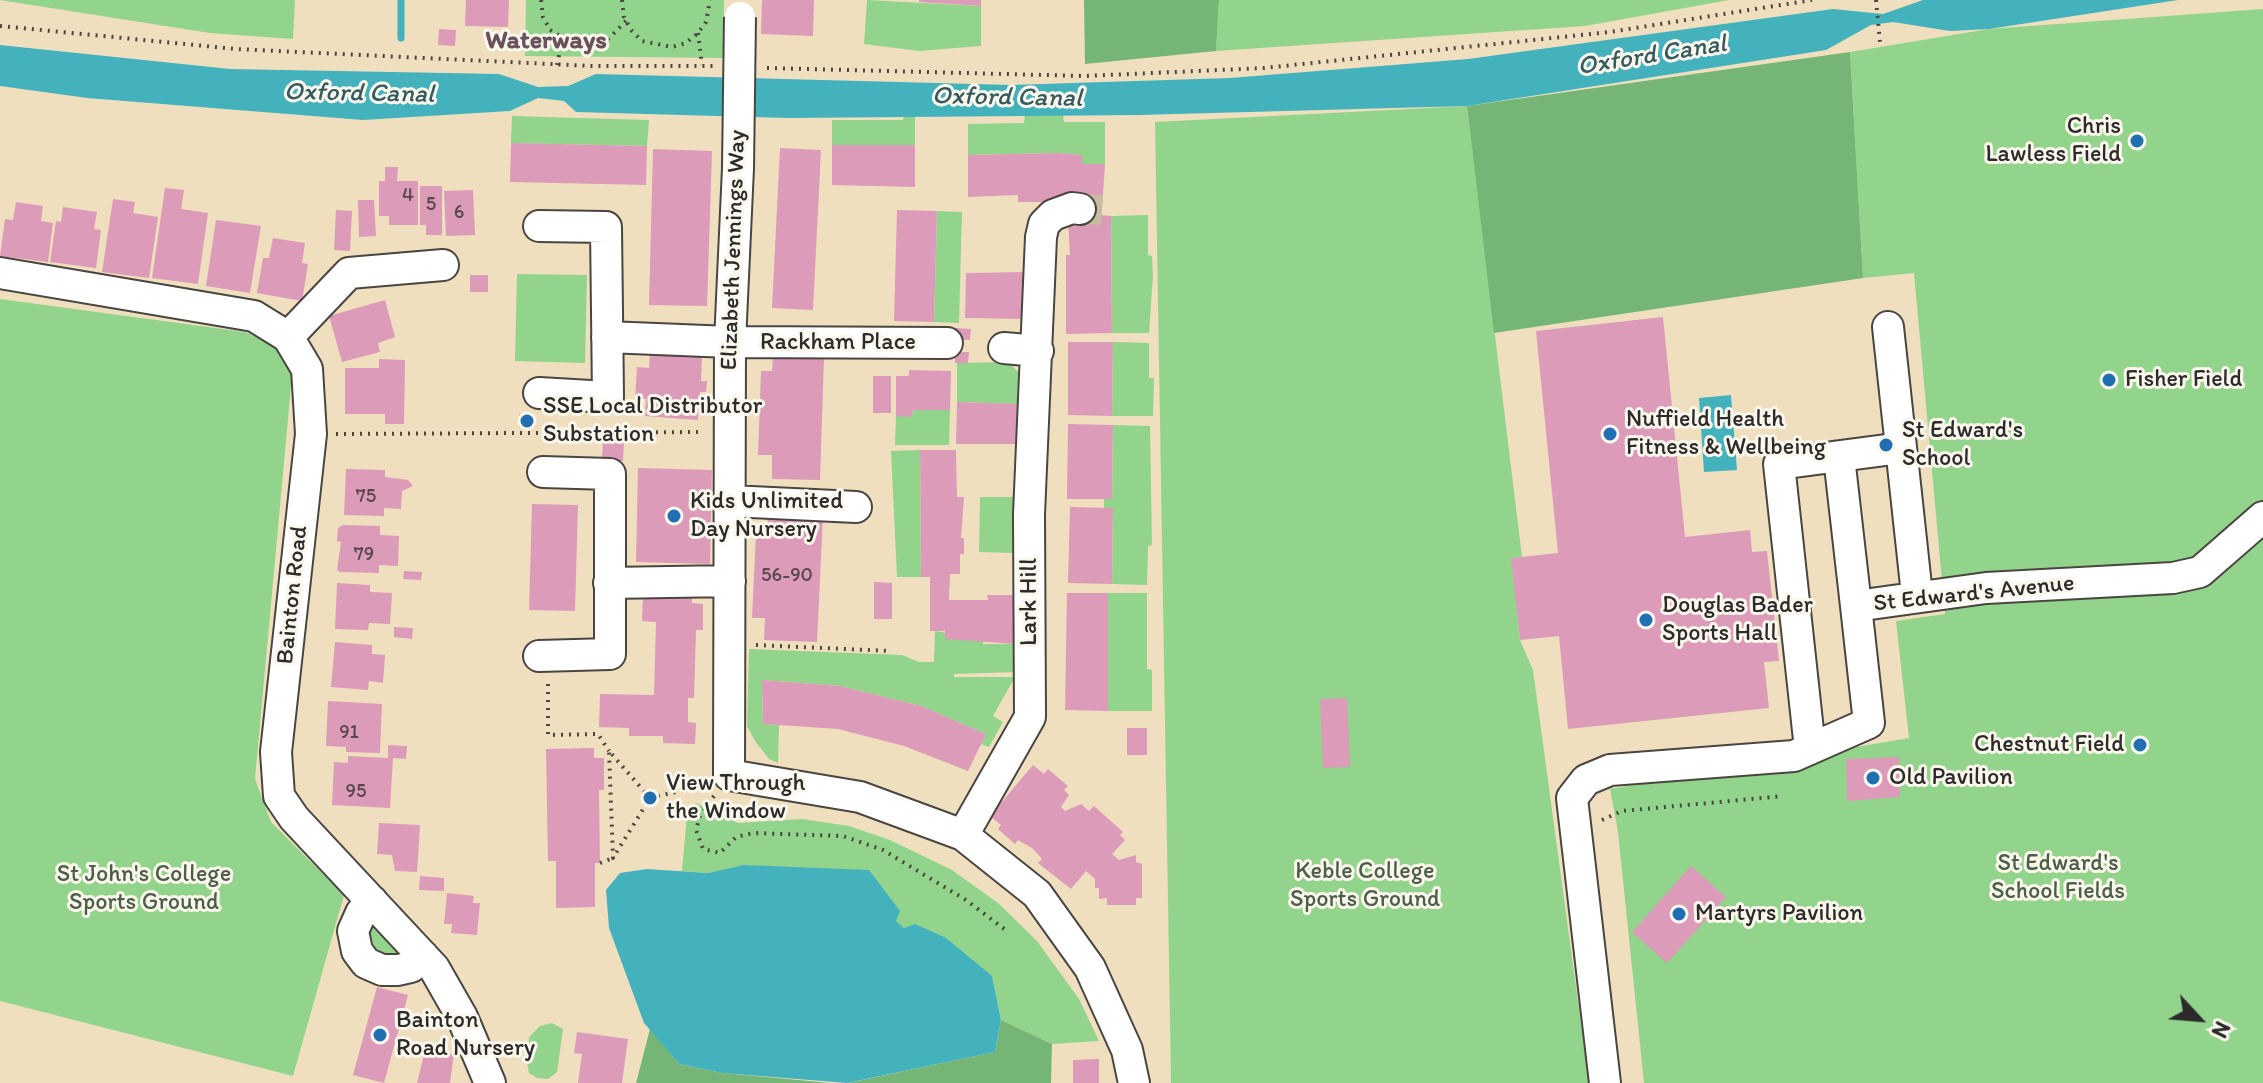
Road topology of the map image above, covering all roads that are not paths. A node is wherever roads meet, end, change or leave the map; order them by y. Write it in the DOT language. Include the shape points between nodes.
graph roads {
  1 [pos="740,9"];
  2 [pos="1080,209"];
  3 [pos="539,226"];
  4 [pos="443,265"];
  5 [pos="0,273"];
  6 [pos="1888,327"];
  7 [pos="288,337"];
  8 [pos="607,337"];
  9 [pos="730,342"];
  10 [pos="947,343"];
  11 [pos="1004,348"];
  12 [pos="1038,351"];
  13 [pos="539,393"];
  14 [pos="1901,448"];
  15 [pos="1839,457"];
  16 [pos="543,472"];
  17 [pos="730,501"];
  18 [pos="856,507"];
  19 [pos="2263,517"];
  20 [pos="730,581"];
  21 [pos="609,583"];
  22 [pos="1917,595"];
  23 [pos="1856,606"];
  24 [pos="544,656"];
  25 [pos="1810,749"];
  26 [pos="963,835"];
  27 [pos="372,901"];
  28 [pos="423,956"];
  29 [pos="490,1083"];
  30 [pos="1134,1083"];
  31 [pos="1605,1083"];
  1 -- 9 [label="street, Elizabeth Jennings Way, bridge"];
  2 -- 12 [label="street, Lark Hill" via="1053,215 1044,224"];
  3 -- 8 [label="street" via="606,227"];
  4 -- 7 [label="street" via="349,273"];
  5 -- 7 [label="street, Bainton Road" via="254,316"];
  6 -- 14 [label="street"];
  7 -- 27 [label="street, Bainton Road" via="307,369 311,434 276,752 279,796"];
  8 -- 9 [label="street, Rackham Place"];
  8 -- 13 [label="street" via="608,397"];
  9 -- 10 [label="street, Rackham Place"];
  9 -- 17 [label="street, Elizabeth Jennings Way"];
  11 -- 12 [label="street"];
  12 -- 26 [label="street, Lark Hill" via="1029,514 1030,717"];
  14 -- 15 [label="street"];
  14 -- 22 [label="street"];
  15 -- 23 [label="street"];
  15 -- 25 [label="street" via="1779,464"];
  16 -- 21 [label="street" via="610,474"];
  17 -- 18 [label="street"];
  17 -- 20 [label="street, Elizabeth Jennings Way"];
  19 -- 22 [label="street, St Edward's Avenue" via="2200,572"];
  20 -- 21 [label="street"];
  20 -- 26 [label="street, Elizabeth Jennings Way" via="729,775 860,797"];
  21 -- 24 [label="street" via="610,654"];
  22 -- 23 [label="street, St Edward's Avenue"];
  23 -- 25 [label="street, St Edward's Avenue" via="1869,723"];
  25 -- 31 [label="street, St Edward's Avenue" via="1794,756 1610,770 1586,780 1572,798"];
  26 -- 30 [label="street" via="1037,894 1090,968 1127,1050"];
  27 -- 28 [label="street, Bainton Road"];
  27 -- 28 [label="street" via="353,931 366,963 398,970"];
  28 -- 29 [label="street, Bainton Road" via="462,1017"];
}
